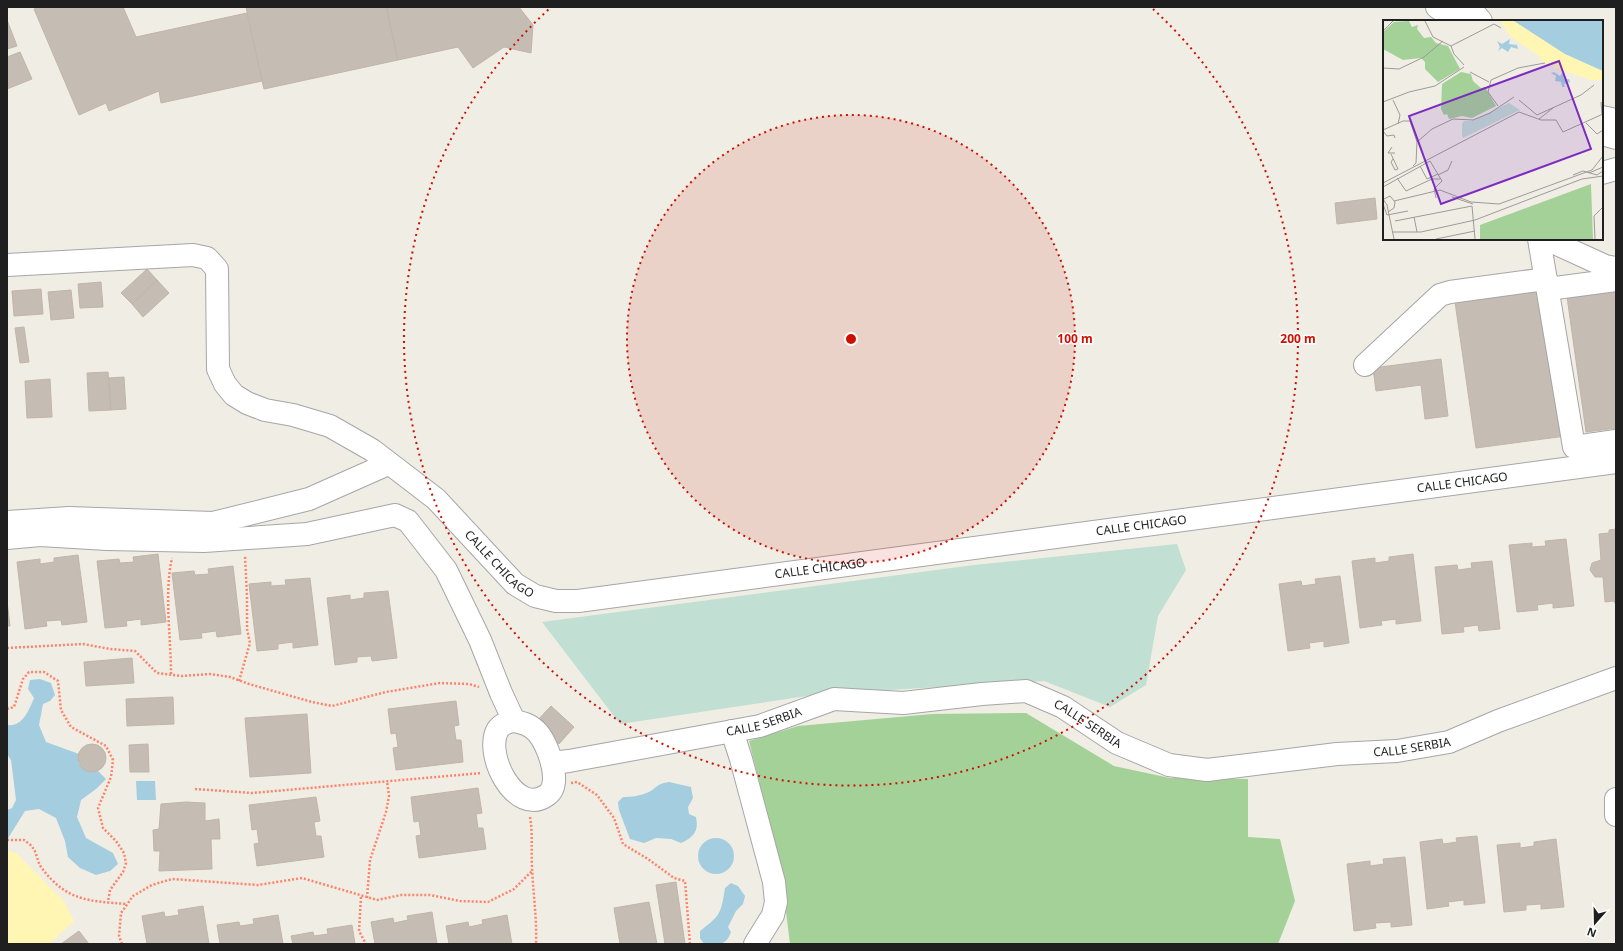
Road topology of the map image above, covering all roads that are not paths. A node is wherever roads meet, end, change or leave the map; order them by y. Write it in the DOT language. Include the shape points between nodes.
graph roads {
  1 [pos="1437,7"];
  2 [pos="1469,7"];
  3 [pos="1456,20"];
  4 [pos="1480,20"];
  5 [pos="1603,117"];
  6 [pos="1616,120"];
  7 [pos="1603,134"];
  8 [pos="1616,138"];
  9 [pos="1616,169"];
  10 [pos="1603,173"];
  11 [pos="1539,240"];
  12 [pos="1548,240"];
  13 [pos="7,265"];
  14 [pos="1616,268"];
  15 [pos="1616,280"];
  16 [pos="1547,284"];
  17 [pos="1365,365"];
  18 [pos="1616,441"];
  19 [pos="1616,462"];
  20 [pos="388,464"];
  21 [pos="7,522"];
  22 [pos="7,538"];
  23 [pos="1616,678"];
  24 [pos="514,721"];
  25 [pos="732,731"];
  26 [pos="552,763"];
  27 [pos="1616,799"];
  28 [pos="1616,816"];
  29 [pos="755,944"];
  1 -- 3 [label="lane"];
  2 -- 4 [label="lane"];
  5 -- 6 [label="lane"];
  7 -- 8 [label="lane"];
  9 -- 10 [label="lane"];
  11 -- 16 [label="lane"];
  12 -- 14 [label="lane" via="1605,266"];
  13 -- 20 [label="lane, CALLE CHICAGO" via="193,255 207,258 217,269 218,369 234,395 265,410 330,426 372,450"];
  15 -- 16 [label="lane"];
  16 -- 17 [label="lane" via="1450,292 1440,296"];
  16 -- 18 [label="lane" via="1574,447"];
  19 -- 20 [label="lane, CALLE CHICAGO" via="578,601 556,601 535,596 515,584 436,499 411,478"];
  20 -- 21 [label="lane" via="309,499 213,523 68,518"];
  22 -- 24 [label="lane" via="40,535 204,541 307,534 395,515 408,521 446,570 480,640"];
  23 -- 25 [label="lane, CALLE SERBIA" via="1498,721 1449,742 1397,751 1337,754 1208,770 1169,765 1117,743 1063,708 1026,691 903,703 834,699 760,726"];
  24 -- 26 [label="lane" via="527,724 538,734"];
  24 -- 26 [label="lane" via="505,723 498,730 495,740 501,771 514,792 528,801 540,800 549,794 553,786"];
  25 -- 26 [label="lane, CALLE SERBIA"];
  25 -- 29 [label="lane" via="742,759 774,882 776,902 773,915"];
  27 -- 28 [label="lane"];
}
